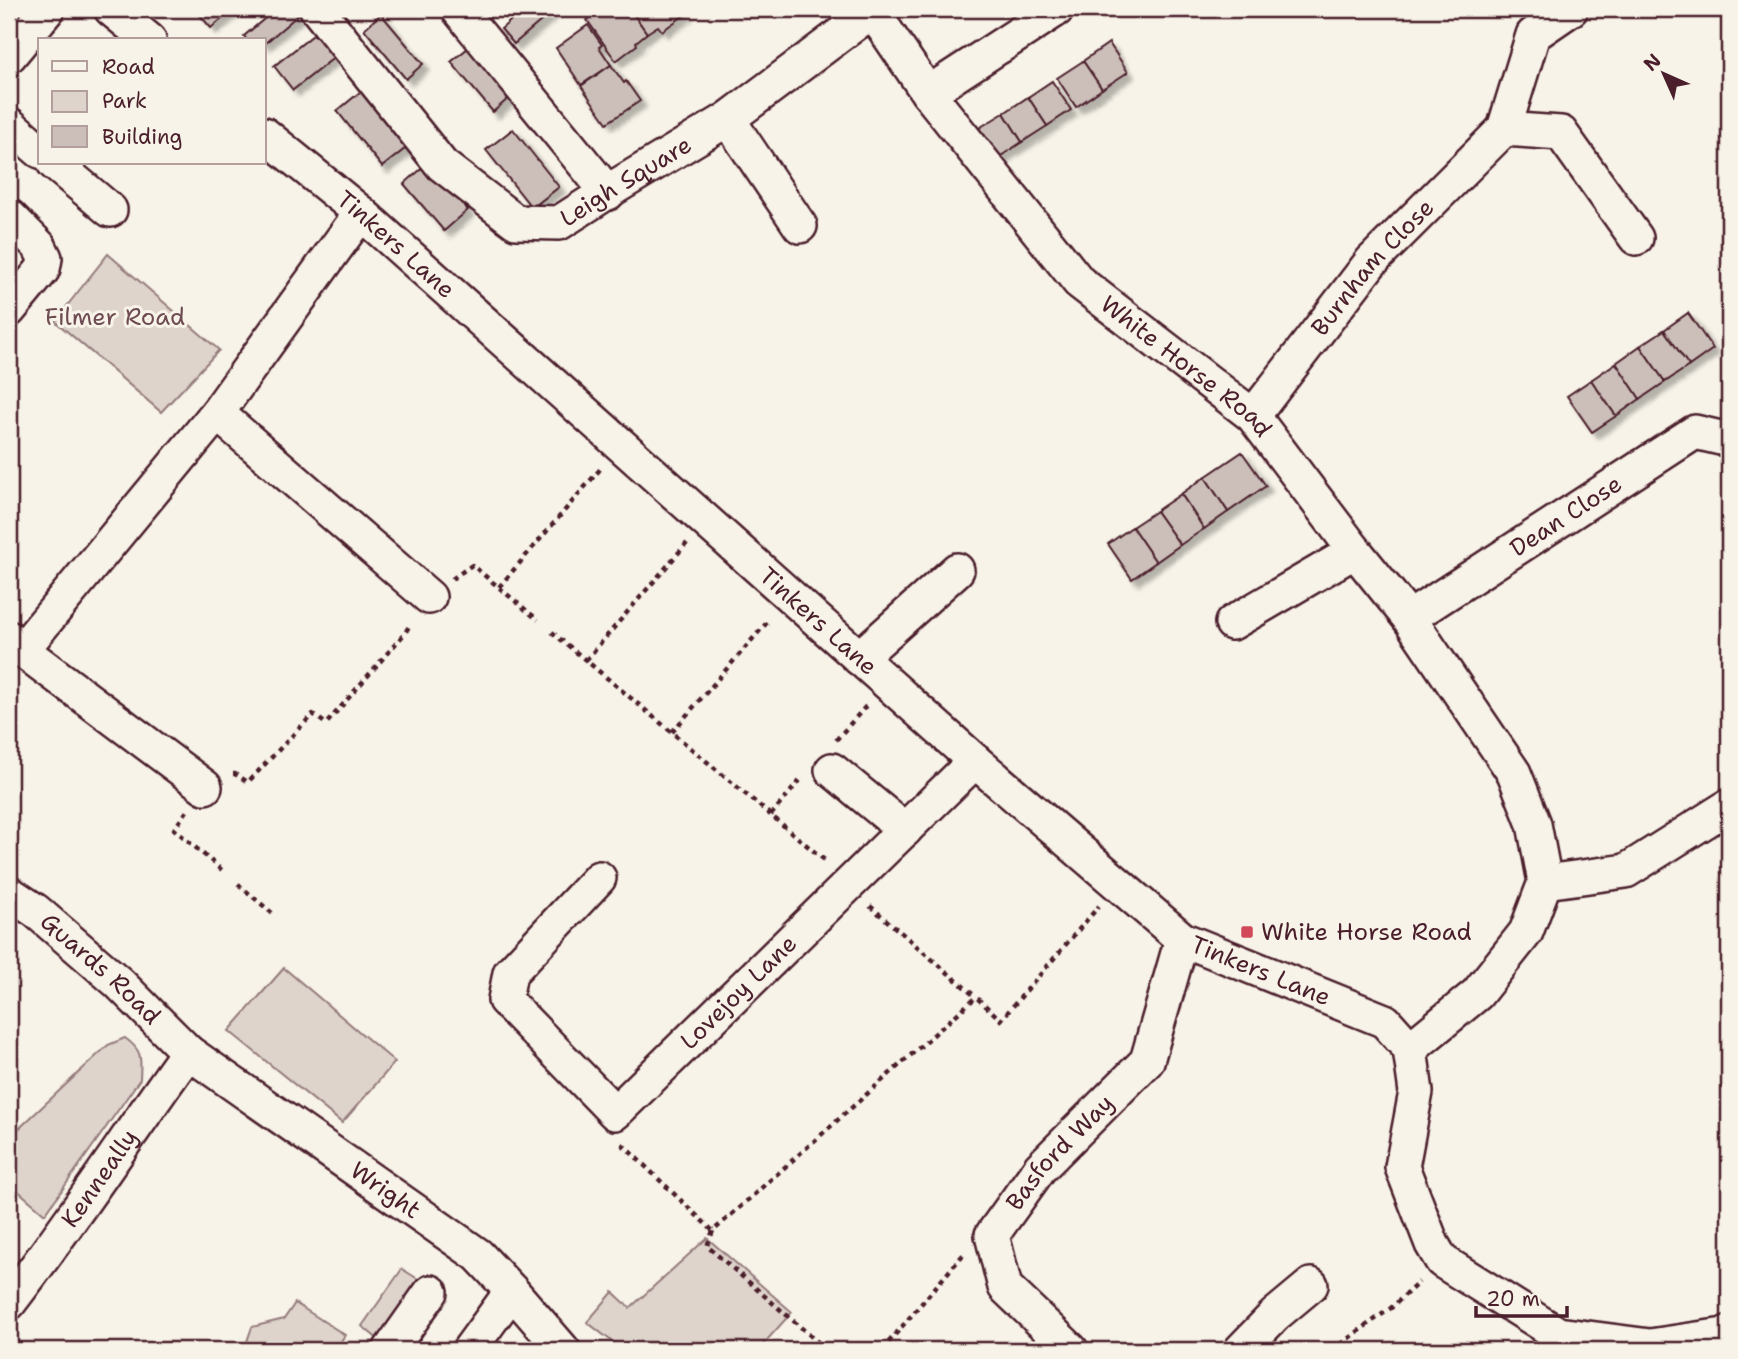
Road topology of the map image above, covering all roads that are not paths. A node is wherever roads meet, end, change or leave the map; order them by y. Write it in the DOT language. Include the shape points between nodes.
graph roads {
  1 [pos="48,9"];
  2 [pos="111,9"];
  3 [pos="317,9"];
  4 [pos="458,9"];
  5 [pos="1057,9"];
  6 [pos="1571,9"];
  7 [pos="871,10"];
  8 [pos="147,38"];
  9 [pos="9,55"];
  10 [pos="928,93"];
  11 [pos="728,119"];
  12 [pos="9,124"];
  13 [pos="1504,129"];
  14 [pos="266,136"];
  15 [pos="38,149"];
  16 [pos="55,164"];
  17 [pos="608,192"];
  18 [pos="110,210"];
  19 [pos="361,213"];
  20 [pos="9,216"];
  21 [pos="800,226"];
  22 [pos="1636,238"];
  23 [pos="9,310"];
  24 [pos="217,413"];
  25 [pos="1253,416"];
  26 [pos="1729,440"];
  27 [pos="1355,551"];
  28 [pos="957,570"];
  29 [pos="429,597"];
  30 [pos="1409,618"];
  31 [pos="1232,624"];
  32 [pos="15,644"];
  33 [pos="859,658"];
  34 [pos="975,761"];
  35 [pos="832,770"];
  36 [pos="205,787"];
  37 [pos="1729,806"];
  38 [pos="905,830"];
  39 [pos="598,877"];
  40 [pos="1545,883"];
  41 [pos="9,893"];
  42 [pos="1182,939"];
  43 [pos="1410,1049"];
  44 [pos="188,1052"];
  45 [pos="1311,1285"];
  46 [pos="512,1291"];
  47 [pos="431,1292"];
  48 [pos="9,1303"];
  49 [pos="1729,1332"];
  50 [pos="1682,1346"];
  51 [pos="390,1350"];
  52 [pos="469,1350"];
  53 [pos="563,1350"];
  54 [pos="1071,1350"];
  55 [pos="1241,1350"];
  1 -- 9 [label="street"];
  2 -- 8 [label="street"];
  3 -- 17 [label="street, Leigh Square" via="442,165 516,222 559,223"];
  4 -- 17 [label="street"];
  5 -- 10 [label="street"];
  6 -- 13 [label="street, Burnham Close" via="1533,35"];
  7 -- 10 [label="street, White Horse Road"];
  7 -- 11 [label="street, Leigh Square"];
  10 -- 25 [label="street, White Horse Road" via="1079,282"];
  11 -- 17 [label="street, Leigh Square"];
  11 -- 21 [label="street"];
  12 -- 15 [label="street"];
  13 -- 22 [label="street" via="1561,133"];
  13 -- 25 [label="street, Burnham Close" via="1371,262"];
  14 -- 19 [label="street, Tinkers Lane"];
  16 -- 18 [label="street"];
  19 -- 24 [label="street"];
  19 -- 33 [label="street, Tinkers Lane"];
  20 -- 23 [label="street" via="40,246 45,258 43,269"];
  24 -- 29 [label="street"];
  24 -- 32 [label="street"];
  25 -- 27 [label="street, White Horse Road"];
  26 -- 30 [label="street, Dean Close" via="1695,432"];
  27 -- 30 [label="street, White Horse Road"];
  27 -- 31 [label="street"];
  28 -- 33 [label="street"];
  30 -- 40 [label="street, White Horse Road" via="1514,773 1534,824"];
  32 -- 36 [label="street"];
  33 -- 34 [label="street, Tinkers Lane"];
  34 -- 38 [label="street, Lovejoy Lane"];
  34 -- 42 [label="street, Tinkers Lane"];
  35 -- 38 [label="street"];
  37 -- 40 [label="street" via="1626,871"];
  38 -- 39 [label="street, Lovejoy Lane" via="615,1113 505,1000 510,973"];
  40 -- 43 [label="street" via="1526,932 1478,994"];
  41 -- 44 [label="street, Guards Road" via="119,983"];
  42 -- 43 [label="street, Tinkers Lane" via="1385,1021"];
  42 -- 54 [label="street, Basford Way" via="1147,1061 1041,1168 992,1236 1005,1287"];
  43 -- 50 [label="street" via="1416,1092 1402,1167 1442,1261 1558,1334"];
  44 -- 46 [label="street, Wright" via="478,1255"];
  44 -- 48 [label="street, Kenneally"];
  45 -- 55 [label="street"];
  46 -- 52 [label="street"];
  46 -- 53 [label="street, Wright"];
  47 -- 51 [label="street"];
  49 -- 50 [label="street"];
}
